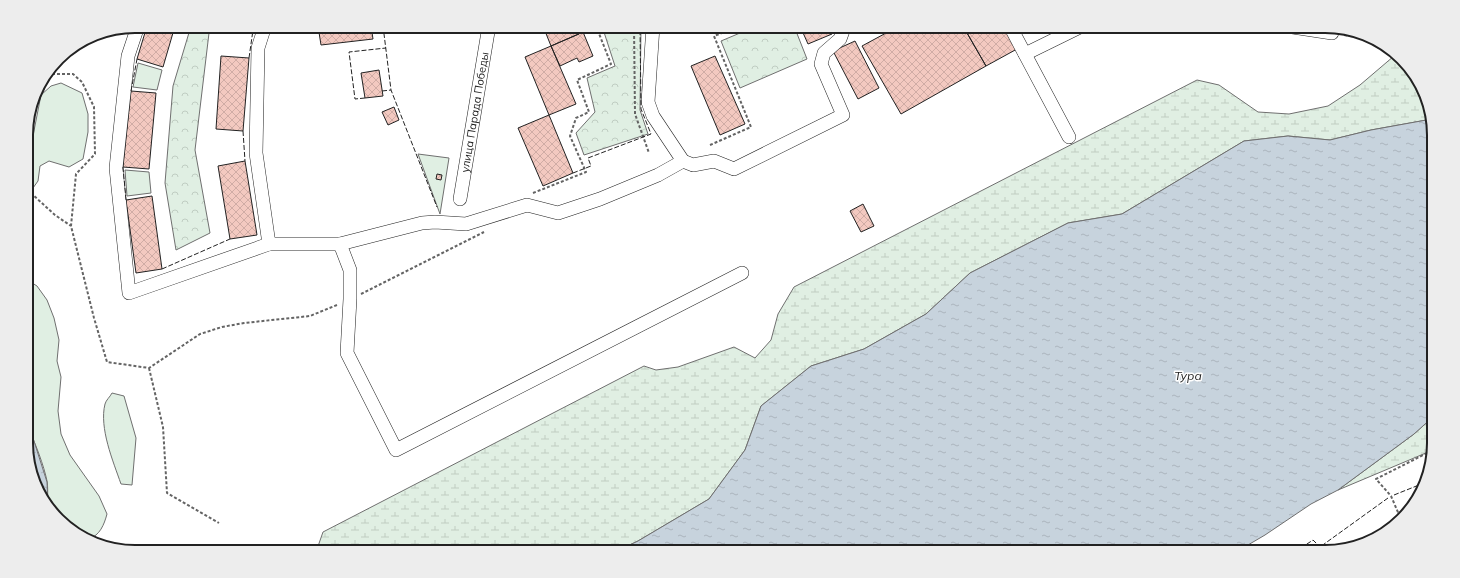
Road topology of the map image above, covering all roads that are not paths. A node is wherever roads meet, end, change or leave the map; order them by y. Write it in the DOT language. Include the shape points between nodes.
graph roads {
  1 [pos="136,33"];
  2 [pos="263,33"];
  3 [pos="488,33"];
  4 [pos="653,33"];
  5 [pos="842,33"];
  6 [pos="1014,33"];
  7 [pos="1068,33"];
  8 [pos="1025,54"];
  9 [pos="1069,138"];
  10 [pos="683,161"];
  11 [pos="460,199"];
  12 [pos="269,244"];
  13 [pos="340,244"];
  14 [pos="742,273"];
  1 -- 12 [label="street" via="128,56 116,168 129,293"];
  2 -- 12 [label="street" via="258,48 256,153"];
  3 -- 11 [label="street, улица Парада Победы"];
  4 -- 10 [label="street" via="648,102 653,116"];
  5 -- 10 [label="street" via="840,40 824,53 822,64 843,115 734,169 714,161 693,165"];
  6 -- 8 [label="street"];
  7 -- 8 [label="street"];
  8 -- 9 [label="street"];
  10 -- 13 [label="street" via="658,175 558,213 527,205 466,224 422,223"];
  12 -- 13 [label="street"];
  13 -- 14 [label="street" via="350,270 347,353 396,450"];
}
